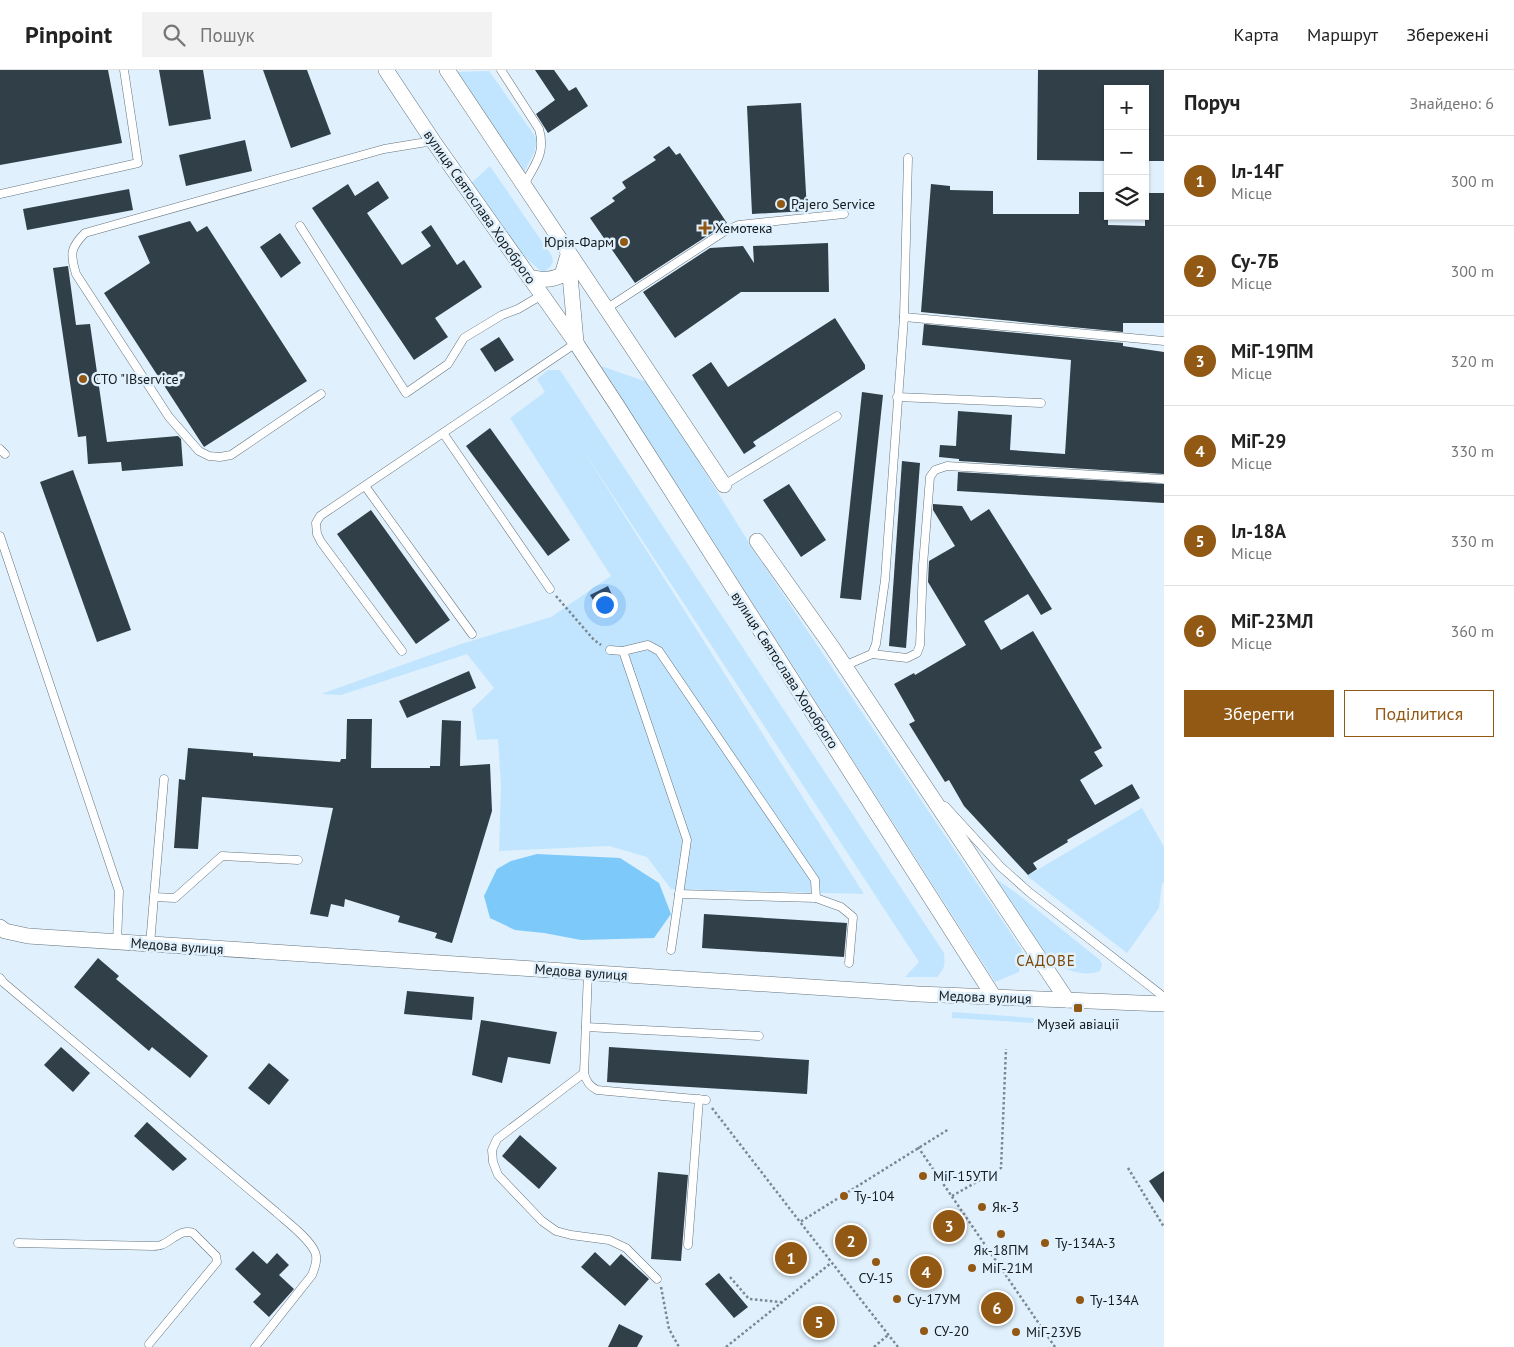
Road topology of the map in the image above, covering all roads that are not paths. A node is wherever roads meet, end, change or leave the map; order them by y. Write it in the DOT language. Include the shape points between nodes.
graph roads {
  1 [pos="124,70"];
  2 [pos="386,70"];
  3 [pos="447,70"];
  4 [pos="501,70"];
  5 [pos="433,141"];
  6 [pos="908,158"];
  7 [pos="524,185"];
  8 [pos="0,194"];
  9 [pos="844,214"];
  10 [pos="300,226"];
  11 [pos="568,249"];
  12 [pos="529,277"];
  13 [pos="542,295"];
  14 [pos="606,309"];
  15 [pos="904,317"];
  16 [pos="1164,342"];
  17 [pos="576,343"];
  18 [pos="321,394"];
  19 [pos="897,397"];
  20 [pos="1041,403"];
  21 [pos="838,416"];
  22 [pos="443,433"];
  23 [pos="1162,479"];
  24 [pos="724,485"];
  25 [pos="365,486"];
  26 [pos="0,536"];
  27 [pos="757,541"];
  28 [pos="550,589"];
  29 [pos="472,634"];
  30 [pos="610,650"];
  31 [pos="402,651"];
  32 [pos="623,651"];
  33 [pos="872,654"];
  34 [pos="844,666"];
  35 [pos="164,779"];
  36 [pos="925,788"];
  37 [pos="298,860"];
  38 [pos="679,894"];
  39 [pos="154,897"];
  40 [pos="816,898"];
  41 [pos="2,932"];
  42 [pos="117,942"];
  43 [pos="150,944"];
  44 [pos="671,950"];
  45 [pos="849,963"];
  46 [pos="588,973"];
  47 [pos="0,978"];
  48 [pos="1164,996"];
  49 [pos="994,997"];
  50 [pos="1067,1000"];
  51 [pos="1164,1004"];
  52 [pos="586,1026"];
  53 [pos="760,1036"];
  54 [pos="584,1073"];
  55 [pos="18,1243"];
  56 [pos="688,1245"];
  57 [pos="657,1279"];
  58 [pos="149,1344"];
  59 [pos="255,1347"];
  1 -- 8 [label="lane" via="138,163"];
  2 -- 5 [label="street, вулиця Святослава Хороброго"];
  3 -- 7 [label="street, вулиця Святослава Хороброго"];
  4 -- 7 [label="lane" via="539,129 542,140 541,152"];
  5 -- 12 [label="street, вулиця Святослава Хороброго"];
  5 -- 18 [label="lane" via="384,149 85,233 74,244 71,258 76,274 169,417 199,451 208,456 231,455"];
  6 -- 15 [label="lane"];
  7 -- 11 [label="street, вулиця Святослава Хороброго"];
  9 -- 14 [label="lane" via="739,225"];
  10 -- 13 [label="lane" via="406,393 448,364 464,338"];
  11 -- 12 [label="street" via="562,275 544,280"];
  11 -- 14 [label="street, вулиця Святослава Хороброго"];
  11 -- 17 [label="street, вулиця Святослава Хороброго"];
  12 -- 13 [label="street, вулиця Святослава Хороброго"];
  13 -- 17 [label="street, вулиця Святослава Хороброго"];
  14 -- 24 [label="street, вулиця Святослава Хороброго"];
  15 -- 16 [label="lane"];
  15 -- 19 [label="lane"];
  17 -- 22 [label="lane"];
  17 -- 49 [label="street, вулиця Святослава Хороброго"];
  19 -- 20 [label="lane"];
  19 -- 33 [label="lane" via="885,580"];
  21 -- 24 [label="lane"];
  22 -- 25 [label="lane"];
  22 -- 28 [label="lane"];
  23 -- 33 [label="lane" via="947,466 935,470 930,477 920,645 917,653 906,658"];
  25 -- 29 [label="lane"];
  25 -- 31 [label="lane" via="320,516 316,523 317,534"];
  26 -- 42 [label="lane" via="119,891"];
  27 -- 34 [label="street"];
  30 -- 32 [label="lane"];
  32 -- 38 [label="lane" via="687,840"];
  32 -- 40 [label="lane" via="648,645 660,651 815,880"];
  33 -- 34 [label="lane"];
  34 -- 36 [label="street"];
  35 -- 39 [label="lane"];
  36 -- 48 [label="lane" via="1029,892"];
  36 -- 50 [label="street"];
  37 -- 39 [label="lane" via="222,856 175,898"];
  38 -- 40 [label="lane"];
  38 -- 44 [label="lane"];
  39 -- 43 [label="lane"];
  40 -- 45 [label="lane" via="842,907 853,917"];
  41 -- 42 [label="street, Медова вулиця"];
  42 -- 43 [label="street, Медова вулиця"];
  43 -- 46 [label="street, Медова вулиця"];
  46 -- 49 [label="street, Медова вулиця"];
  46 -- 52 [label="lane"];
  47 -- 59 [label="lane" via="310,1243 316,1253 312,1275"];
  49 -- 50 [label="street, Медова вулиця"];
  50 -- 51 [label="street, Медова вулиця"];
  52 -- 53 [label="lane"];
  52 -- 54 [label="lane"];
  54 -- 56 [label="lane" via="590,1087 597,1090 702,1100"];
  54 -- 57 [label="lane" via="497,1139 492,1150 493,1162 498,1175 542,1221 571,1235 609,1240 626,1248"];
  55 -- 58 [label="lane" via="153,1246 161,1245 182,1232 192,1233 216,1256 217,1262"];
}
